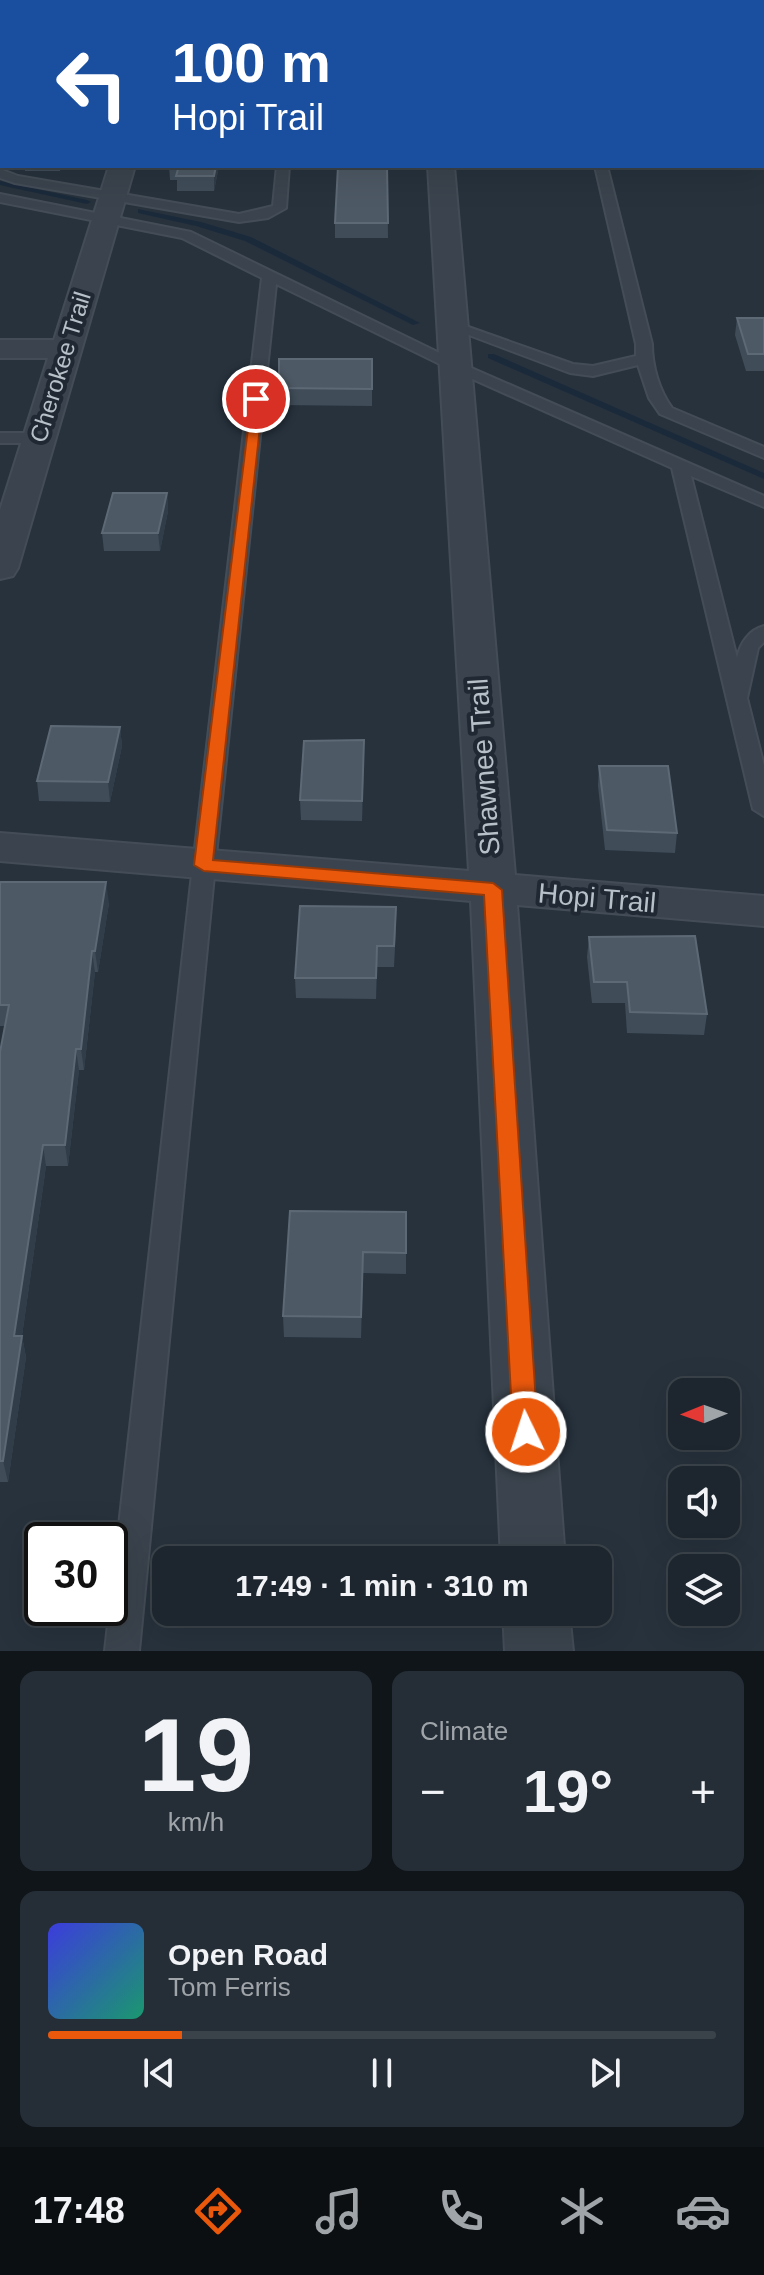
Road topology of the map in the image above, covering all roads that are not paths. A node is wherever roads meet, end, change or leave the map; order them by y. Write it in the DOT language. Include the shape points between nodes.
graph roads {
  1 [pos="283,168"];
  2 [pos="441,168"];
  3 [pos="601,168"];
  4 [pos="0,173"];
  5 [pos="113,193"];
  6 [pos="0,198"];
  7 [pos="270,274"];
  8 [pos="454,346"];
  9 [pos="0,349"];
  10 [pos="64,349"];
  11 [pos="644,359"];
  12 [pos="0,438"];
  13 [pos="38,438"];
  14 [pos="764,453"];
  15 [pos="680,465"];
  16 [pos="764,502"];
  17 [pos="2,553"];
  18 [pos="764,632"];
  19 [pos="738,703"];
  20 [pos="764,809"];
  21 [pos="0,847"];
  22 [pos="204,865"];
  23 [pos="493,890"];
  24 [pos="764,911"];
  25 [pos="532,1546"];
  26 [pos="537,1626"];
  27 [pos="122,1651"];
  28 [pos="539,1651"];
  1 -- 5 [label="lane" via="279,208 263,215 239,218"];
  2 -- 8 [label="street, Shawnee Trail"];
  3 -- 11 [label="lane"];
  4 -- 5 [label="lane"];
  5 -- 6 [label="lane"];
  5 -- 7 [label="lane"];
  5 -- 10 [label="street, Cherokee Trail"];
  7 -- 8 [label="lane"];
  7 -- 22 [label="lane"];
  8 -- 11 [label="lane" via="593,371"];
  8 -- 15 [label="lane"];
  8 -- 23 [label="street, Shawnee Trail"];
  9 -- 10 [label="street"];
  10 -- 13 [label="street, Cherokee Trail"];
  11 -- 14 [label="lane" via="666,411"];
  12 -- 13 [label="lane"];
  13 -- 17 [label="street, Cherokee Trail"];
  15 -- 16 [label="lane"];
  15 -- 19 [label="lane"];
  18 -- 19 [label="lane" via="749,646"];
  19 -- 20 [label="lane"];
  21 -- 22 [label="street, Hopi Trail"];
  22 -- 23 [label="street, Hopi Trail"];
  22 -- 27 [label="lane"];
  23 -- 24 [label="street, Hopi Trail"];
  23 -- 25 [label="street, Shawnee Trail"];
  26 -- 28 [label="street"];
}
